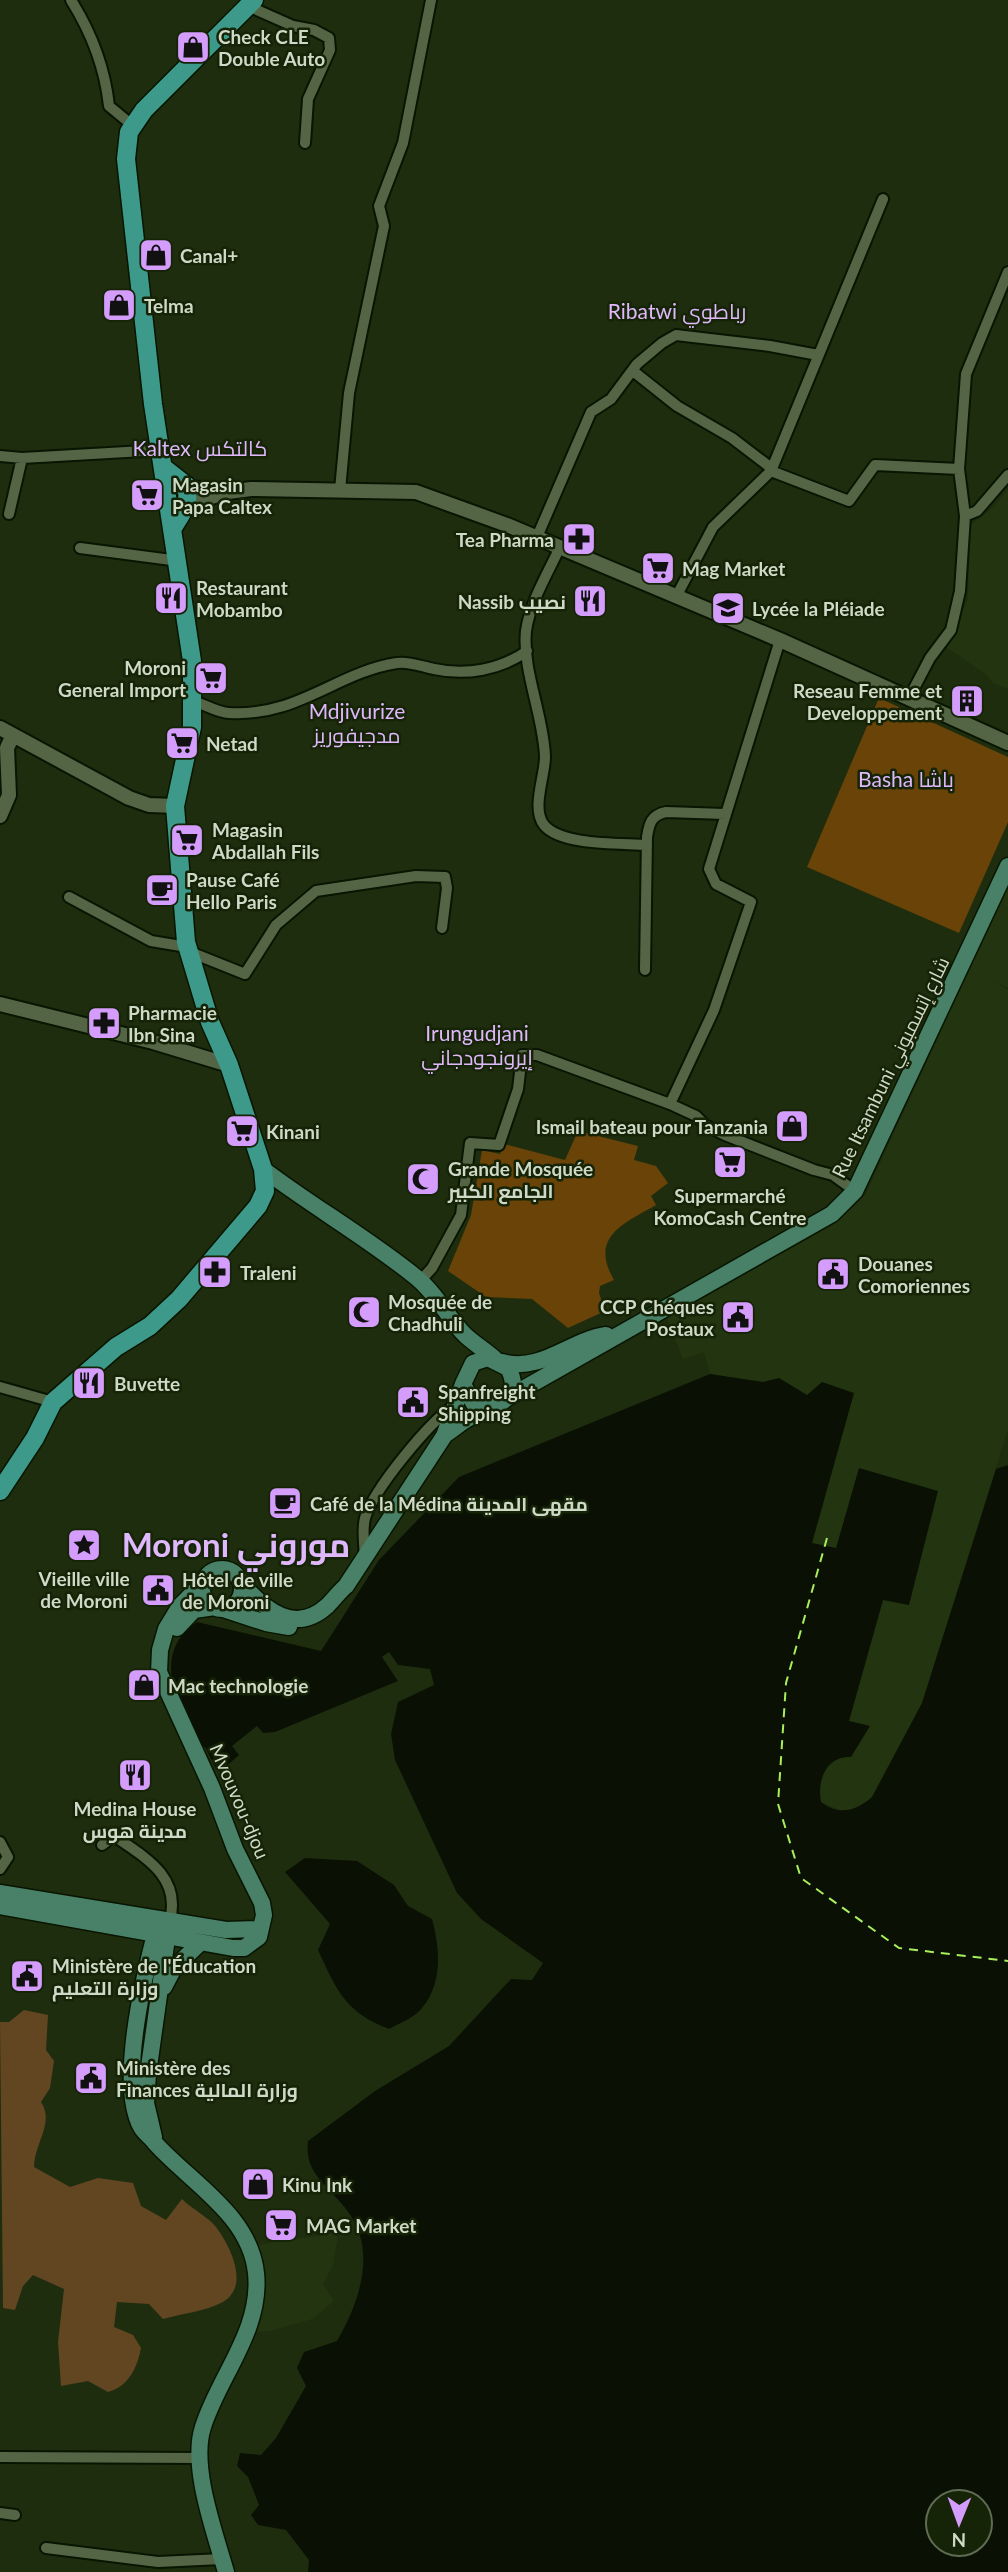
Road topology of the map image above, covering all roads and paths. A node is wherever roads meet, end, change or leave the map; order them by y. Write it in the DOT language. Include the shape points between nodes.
graph roads {
  1 [pos="71,0"];
  2 [pos="430,0"];
  3 [pos="251,3"];
  4 [pos="132,125"];
  5 [pos="305,143"];
  6 [pos="883,199"];
  7 [pos="1008,271"];
  8 [pos="818,355"];
  9 [pos="633,371"];
  10 [pos="161,450"];
  11 [pos="0,456"];
  12 [pos="22,457"];
  13 [pos="164,468"];
  14 [pos="770,469"];
  15 [pos="959,469"];
  16 [pos="1008,475"];
  17 [pos="167,488"];
  18 [pos="340,490"];
  19 [pos="187,495"];
  20 [pos="169,509"];
  21 [pos="9,514"];
  22 [pos="965,516"];
  23 [pos="173,528"];
  24 [pos="537,537"];
  25 [pos="560,547"];
  26 [pos="80,548"];
  27 [pos="179,561"];
  28 [pos="676,597"];
  29 [pos="780,640"];
  30 [pos="527,651"];
  31 [pos="909,698"];
  32 [pos="193,701"];
  33 [pos="6,732"];
  34 [pos="1008,743"];
  35 [pos="175,806"];
  36 [pos="725,814"];
  37 [pos="0,816"];
  38 [pos="647,845"];
  39 [pos="1008,866"];
  40 [pos="69,897"];
  41 [pos="442,928"];
  42 [pos="188,950"];
  43 [pos="645,970"];
  44 [pos="0,1004"];
  45 [pos="229,1065"];
  46 [pos="670,1104"];
  47 [pos="263,1169"];
  48 [pos="855,1191"];
  49 [pos="294,1193"];
  50 [pos="262,1196"];
  51 [pos="420,1280"];
  52 [pos="622,1333"];
  53 [pos="464,1334"];
  54 [pos="499,1361"];
  55 [pos="465,1377"];
  56 [pos="0,1387"];
  57 [pos="509,1397"];
  58 [pos="53,1402"];
  59 [pos="457,1404"];
  60 [pos="489,1408"];
  61 [pos="444,1436"];
  62 [pos="0,1491"];
  63 [pos="365,1558"];
  64 [pos="203,1583"];
  65 [pos="242,1584"];
  66 [pos="346,1586"];
  67 [pos="219,1608"];
  68 [pos="170,1690"];
  69 [pos="0,1842"];
  70 [pos="103,1845"];
  71 [pos="0,1868"];
  72 [pos="0,1893"];
  73 [pos="0,1906"];
  74 [pos="164,1920"];
  75 [pos="260,1929"];
  76 [pos="160,1937"];
  77 [pos="199,1944"];
  78 [pos="158,2006"];
  79 [pos="155,2143"];
  80 [pos="0,2457"];
  81 [pos="201,2458"];
  82 [pos="0,2513"];
  83 [pos="15,2515"];
  84 [pos="46,2548"];
  85 [pos="224,2565"];
  1 -- 4 [label="street" via="87,26 109,106"];
  2 -- 18 [label="street" via="403,143 379,206 384,226 349,394"];
  3 -- 4 [label="main road"];
  3 -- 5 [label="street" via="293,26 329,38 330,50 308,99"];
  4 -- 10 [label="main road" via="126,159"];
  6 -- 8 [label="street"];
  7 -- 15 [label="street" via="966,374"];
  8 -- 9 [label="street" via="676,335"];
  8 -- 14 [label="street"];
  9 -- 14 [label="street"];
  9 -- 24 [label="street" via="611,399 591,412"];
  10 -- 12 [label="street"];
  10 -- 13 [label="main road"];
  11 -- 12 [label="street"];
  12 -- 21 [label="street"];
  13 -- 17 [label="main road"];
  13 -- 19 [label="main road"];
  14 -- 15 [label="street" via="849,500 875,465"];
  14 -- 28 [label="street" via="713,527"];
  15 -- 22 [label="street"];
  16 -- 22 [label="street" via="977,510"];
  17 -- 19 [label="street"];
  17 -- 20 [label="main road"];
  18 -- 19 [label="street"];
  18 -- 24 [label="street" via="416,492"];
  19 -- 20 [label="street"];
  19 -- 23 [label="main road"];
  20 -- 23 [label="main road"];
  22 -- 31 [label="street" via="960,591 951,630"];
  23 -- 27 [label="main road"];
  24 -- 25 [label="street"];
  25 -- 28 [label="street"];
  25 -- 30 [label="street" via="532,608 526,629"];
  26 -- 27 [label="street"];
  27 -- 32 [label="main road"];
  28 -- 29 [label="street"];
  29 -- 31 [label="street"];
  29 -- 36 [label="street"];
  30 -- 32 [label="street" via="511,662 457,674 402,662 375,667 314,697 258,711 225,713"];
  30 -- 38 [label="street" via="545,757 541,821 549,830 570,838"];
  31 -- 34 [label="street"];
  32 -- 35 [label="main road"];
  33 -- 35 [label="street" via="129,798"];
  33 -- 37 [label="street" via="9,795"];
  35 -- 42 [label="main road"];
  36 -- 38 [label="street" via="660,813 651,820"];
  36 -- 46 [label="street" via="711,877 751,902 714,1010"];
  38 -- 43 [label="street"];
  39 -- 48 [label="main road, Rue Itsambuni شارع إتسمبوني"];
  40 -- 42 [label="street" via="151,941"];
  41 -- 42 [label="street" via="444,877 416,876 336,886 307,896 276,925 245,974"];
  42 -- 45 [label="main road"];
  44 -- 45 [label="street"];
  45 -- 47 [label="main road"];
  46 -- 48 [label="street" via="725,1135 826,1171"];
  46 -- 51 [label="street" via="537,1055 522,1055 518,1089 499,1146 470,1143 461,1215 432,1268"];
  47 -- 49 [label="main road"];
  47 -- 50 [label="main road"];
  48 -- 52 [label="main road, Rue Itsambuni شارع إتسمبوني" via="832,1214"];
  49 -- 50 [label="main road"];
  49 -- 51 [label="main road" via="356,1231"];
  50 -- 58 [label="main road" via="179,1299"];
  51 -- 53 [label="main road"];
  52 -- 54 [label="main road, Rue Itsambuni شارع إتسمبوني" via="599,1336 535,1363"];
  52 -- 57 [label="main road, Rue Itsambuni شارع إتسمبوني"];
  53 -- 54 [label="main road"];
  53 -- 55 [label="main road"];
  54 -- 55 [label="main road" via="480,1360"];
  54 -- 57 [label="main road" via="514,1382"];
  55 -- 59 [label="main road"];
  55 -- 60 [label="main road" via="468,1399"];
  56 -- 58 [label="street"];
  57 -- 60 [label="main road"];
  58 -- 62 [label="main road"];
  59 -- 61 [label="main road"];
  59 -- 63 [label="street" via="438,1416 368,1510 363,1532"];
  60 -- 61 [label="main road"];
  61 -- 63 [label="main road"];
  63 -- 66 [label="main road"];
  64 -- 65 [label="main road" via="210,1573 223,1568 235,1573"];
  64 -- 67 [label="main road" via="203,1595"];
  64 -- 68 [label="main road, Mvouvou-djou" via="176,1612 162,1639 159,1672"];
  65 -- 66 [label="main road" via="275,1615 295,1620 320,1611"];
  65 -- 67 [label="main road" via="239,1601"];
  66 -- 67 [label="main road" via="332,1615 312,1624 281,1626"];
  67 -- 68 [label="main road, Mvouvou-djou" via="194,1610 179,1625 166,1654"];
  68 -- 75 [label="main road, Mvouvou-djou" via="262,1903"];
  69 -- 71 [label="street" via="8,1857"];
  70 -- 74 [label="street" via="114,1836 146,1858 164,1878 173,1895"];
  72 -- 74 [label="main road"];
  73 -- 76 [label="main road"];
  74 -- 75 [label="main road" via="241,1932"];
  74 -- 76 [label="main road"];
  75 -- 77 [label="main road" via="255,1942 244,1948"];
  76 -- 77 [label="main road"];
  76 -- 78 [label="main road"];
  76 -- 79 [label="main road" via="139,2005 133,2088 142,2129"];
  77 -- 78 [label="main road" via="174,1968"];
  78 -- 79 [label="main road" via="146,2104"];
  79 -- 81 [label="main road" via="234,2218 251,2245 256,2273 257,2288 239,2355 203,2428"];
  80 -- 81 [label="street"];
  81 -- 85 [label="main road" via="204,2491"];
  82 -- 83 [label="street"];
  84 -- 85 [label="street"];
}
